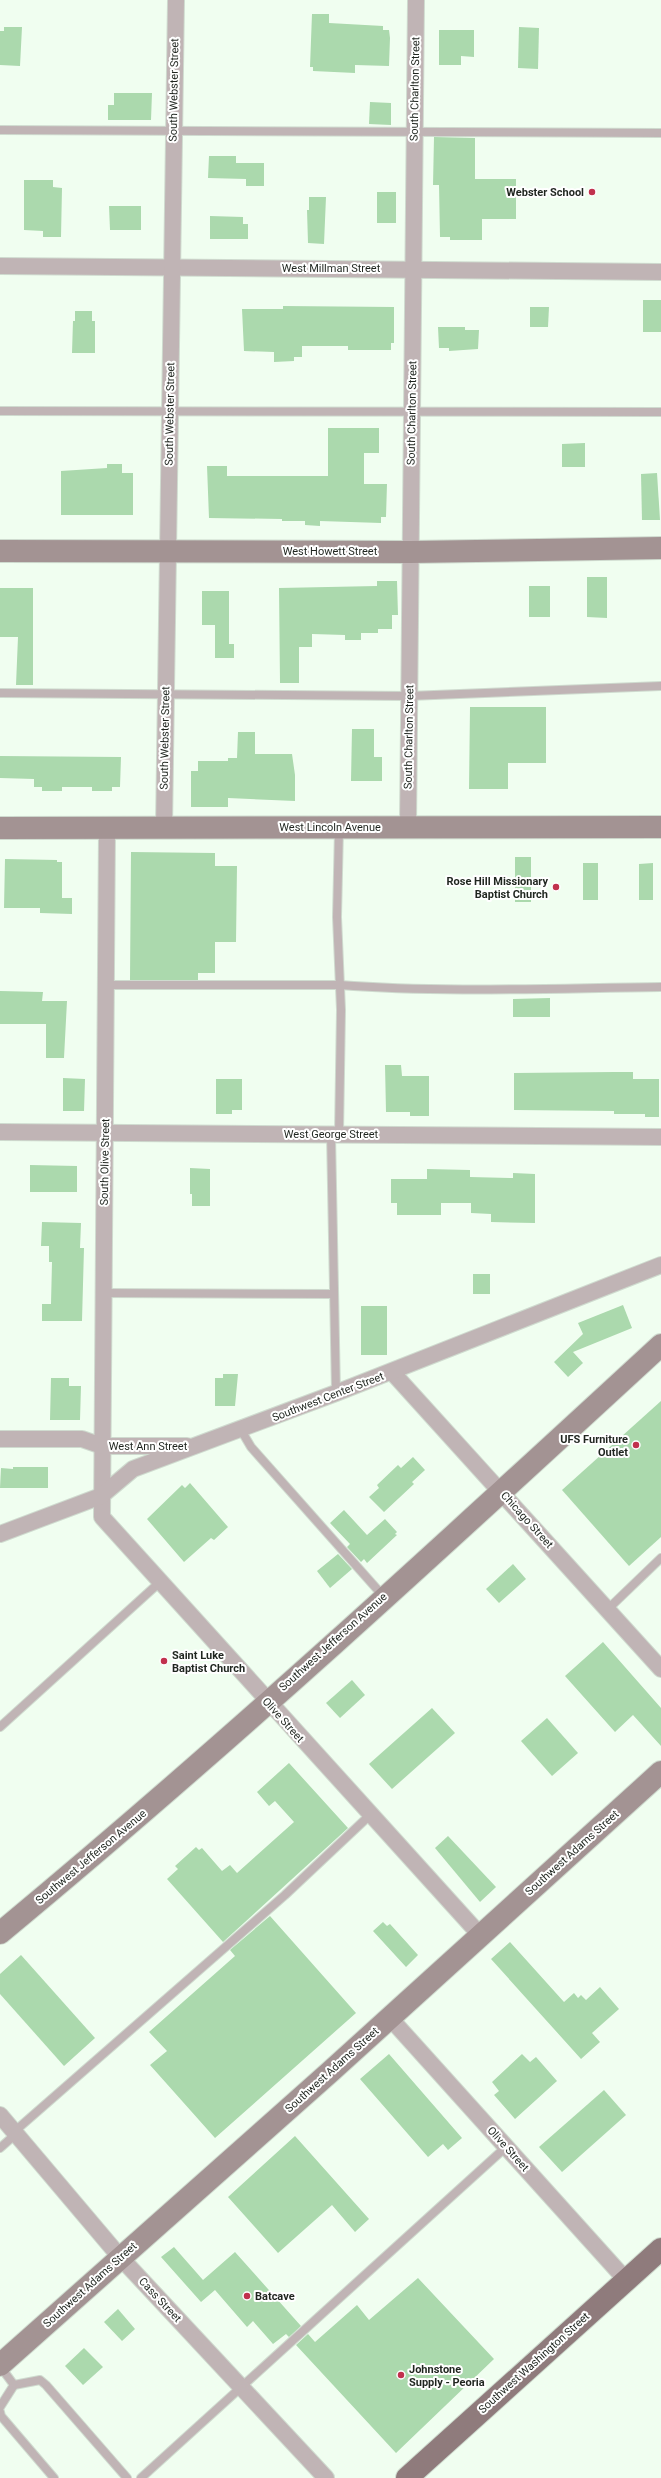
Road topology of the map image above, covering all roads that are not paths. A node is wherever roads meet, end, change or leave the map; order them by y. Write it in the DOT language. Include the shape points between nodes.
graph roads {
  1 [pos="176,0"];
  2 [pos="416,0"];
  3 [pos="0,130"];
  4 [pos="174,130"];
  5 [pos="415,132"];
  6 [pos="661,133"];
  7 [pos="0,266"];
  8 [pos="172,267"];
  9 [pos="412,269"];
  10 [pos="661,272"];
  11 [pos="0,411"];
  12 [pos="170,412"];
  13 [pos="412,412"];
  14 [pos="661,412"];
  15 [pos="661,548"];
  16 [pos="0,551"];
  17 [pos="168,551"];
  18 [pos="410,552"];
  19 [pos="661,686"];
  20 [pos="0,693"];
  21 [pos="166,694"];
  22 [pos="409,696"];
  23 [pos="408,826"];
  24 [pos="661,827"];
  25 [pos="0,828"];
  26 [pos="164,828"];
  27 [pos="339,828"];
  28 [pos="107,829"];
  29 [pos="106,985"];
  30 [pos="340,985"];
  31 [pos="661,987"];
  32 [pos="0,1132"];
  33 [pos="106,1134"];
  34 [pos="335,1134"];
  35 [pos="661,1137"];
  36 [pos="661,1265"];
  37 [pos="104,1293"];
  38 [pos="334,1294"];
  39 [pos="661,1345"];
  40 [pos="392,1372"];
  41 [pos="336,1393"];
  42 [pos="241,1430"];
  43 [pos="0,1439"];
  44 [pos="102,1446"];
  45 [pos="201,1446"];
  46 [pos="502,1492"];
  47 [pos="101,1496"];
  48 [pos="0,1534"];
  49 [pos="661,1558"];
  50 [pos="160,1582"];
  51 [pos="384,1597"];
  52 [pos="608,1609"];
  53 [pos="661,1669"];
  54 [pos="267,1702"];
  55 [pos="0,1727"];
  56 [pos="658,1779"];
  57 [pos="370,1815"];
  58 [pos="0,1933"];
  59 [pos="481,1936"];
  60 [pos="390,2018"];
  61 [pos="0,2115"];
  62 [pos="16,2132"];
  63 [pos="506,2147"];
  64 [pos="0,2148"];
  65 [pos="661,2249"];
  66 [pos="120,2257"];
  67 [pos="626,2280"];
  68 [pos="0,2365"];
  69 [pos="14,2384"];
  70 [pos="241,2387"];
  71 [pos="0,2408"];
  72 [pos="0,2412"];
  73 [pos="54,2478"];
  74 [pos="127,2478"];
  75 [pos="141,2478"];
  76 [pos="326,2478"];
  77 [pos="407,2478"];
  1 -- 4 [label="street, South Webster Street"];
  2 -- 5 [label="street, South Charlton Street"];
  3 -- 4 [label="lane"];
  4 -- 5 [label="lane"];
  4 -- 8 [label="street, South Webster Street"];
  5 -- 6 [label="lane"];
  5 -- 9 [label="street, South Charlton Street"];
  7 -- 8 [label="street, West Millman Street"];
  8 -- 9 [label="street, West Millman Street"];
  8 -- 12 [label="street, South Webster Street"];
  9 -- 10 [label="street, West Millman Street"];
  9 -- 13 [label="street, South Charlton Street"];
  11 -- 12 [label="lane"];
  12 -- 13 [label="lane"];
  12 -- 17 [label="street, South Webster Street"];
  13 -- 14 [label="lane"];
  13 -- 18 [label="street, South Charlton Street"];
  15 -- 18 [label="main road, West Howett Street"];
  16 -- 17 [label="main road, West Howett Street"];
  17 -- 18 [label="main road, West Howett Street"];
  17 -- 21 [label="street, South Webster Street"];
  18 -- 22 [label="street, South Charlton Street"];
  19 -- 22 [label="lane"];
  20 -- 21 [label="lane"];
  21 -- 22 [label="lane"];
  21 -- 26 [label="street, South Webster Street"];
  22 -- 23 [label="street, South Charlton Street"];
  23 -- 24 [label="main road, West Lincoln Avenue"];
  23 -- 27 [label="main road, West Lincoln Avenue"];
  25 -- 28 [label="main road, West Lincoln Avenue"];
  26 -- 27 [label="main road, West Lincoln Avenue"];
  26 -- 28 [label="main road, West Lincoln Avenue"];
  27 -- 30 [label="lane" via="337,917"];
  28 -- 29 [label="street, South Olive Street"];
  29 -- 30 [label="lane"];
  29 -- 33 [label="street, South Olive Street"];
  30 -- 31 [label="lane" via="373,988"];
  30 -- 34 [label="lane"];
  32 -- 33 [label="street, West George Street"];
  33 -- 34 [label="street, West George Street"];
  33 -- 37 [label="street, South Olive Street"];
  34 -- 35 [label="street, West George Street"];
  34 -- 38 [label="lane"];
  36 -- 40 [label="street, Southwest Center Street"];
  37 -- 38 [label="lane"];
  37 -- 44 [label="street, South Olive Street"];
  38 -- 41 [label="lane"];
  39 -- 46 [label="main road, Southwest Jefferson Avenue"];
  40 -- 41 [label="street, Southwest Center Street"];
  40 -- 46 [label="street, Chicago Street"];
  41 -- 42 [label="street, Southwest Center Street"];
  42 -- 45 [label="street, Southwest Center Street"];
  42 -- 51 [label="lane" via="252,1447"];
  43 -- 44 [label="street, West Ann Street" via="82,1439"];
  44 -- 45 [label="street, West Ann Street"];
  44 -- 47 [label="street, South Olive Street"];
  45 -- 47 [label="street, Southwest Center Street" via="133,1469"];
  46 -- 51 [label="main road, Southwest Jefferson Avenue"];
  46 -- 52 [label="street, Chicago Street"];
  47 -- 48 [label="street, Southwest Center Street"];
  47 -- 50 [label="street, Olive Street" via="102,1517"];
  49 -- 52 [label="lane"];
  50 -- 54 [label="street, Olive Street"];
  50 -- 55 [label="lane"];
  51 -- 54 [label="main road, Southwest Jefferson Avenue"];
  52 -- 53 [label="street, Chicago Street"];
  54 -- 57 [label="street, Olive Street"];
  54 -- 58 [label="main road, Southwest Jefferson Avenue" via="106,1845"];
  56 -- 59 [label="main road, Southwest Adams Street"];
  57 -- 59 [label="street, Olive Street"];
  57 -- 62 [label="lane" via="285,1895 153,2008"];
  59 -- 60 [label="main road, Southwest Adams Street"];
  60 -- 63 [label="street, Olive Street"];
  60 -- 66 [label="main road, Southwest Adams Street"];
  61 -- 62 [label="street, Cass Street"];
  62 -- 64 [label="lane"];
  62 -- 66 [label="street, Cass Street"];
  63 -- 67 [label="street, Olive Street"];
  63 -- 70 [label="lane"];
  65 -- 67 [label="main road, Southwest Washington Street"];
  66 -- 68 [label="main road, Southwest Adams Street"];
  66 -- 70 [label="street, Cass Street"];
  67 -- 77 [label="main road, Southwest Washington Street"];
  68 -- 69 [label="lane"];
  69 -- 71 [label="lane"];
  69 -- 74 [label="lane" via="40,2380 46,2384"];
  70 -- 75 [label="lane"];
  70 -- 76 [label="street, Cass Street"];
  72 -- 73 [label="lane"];
}
